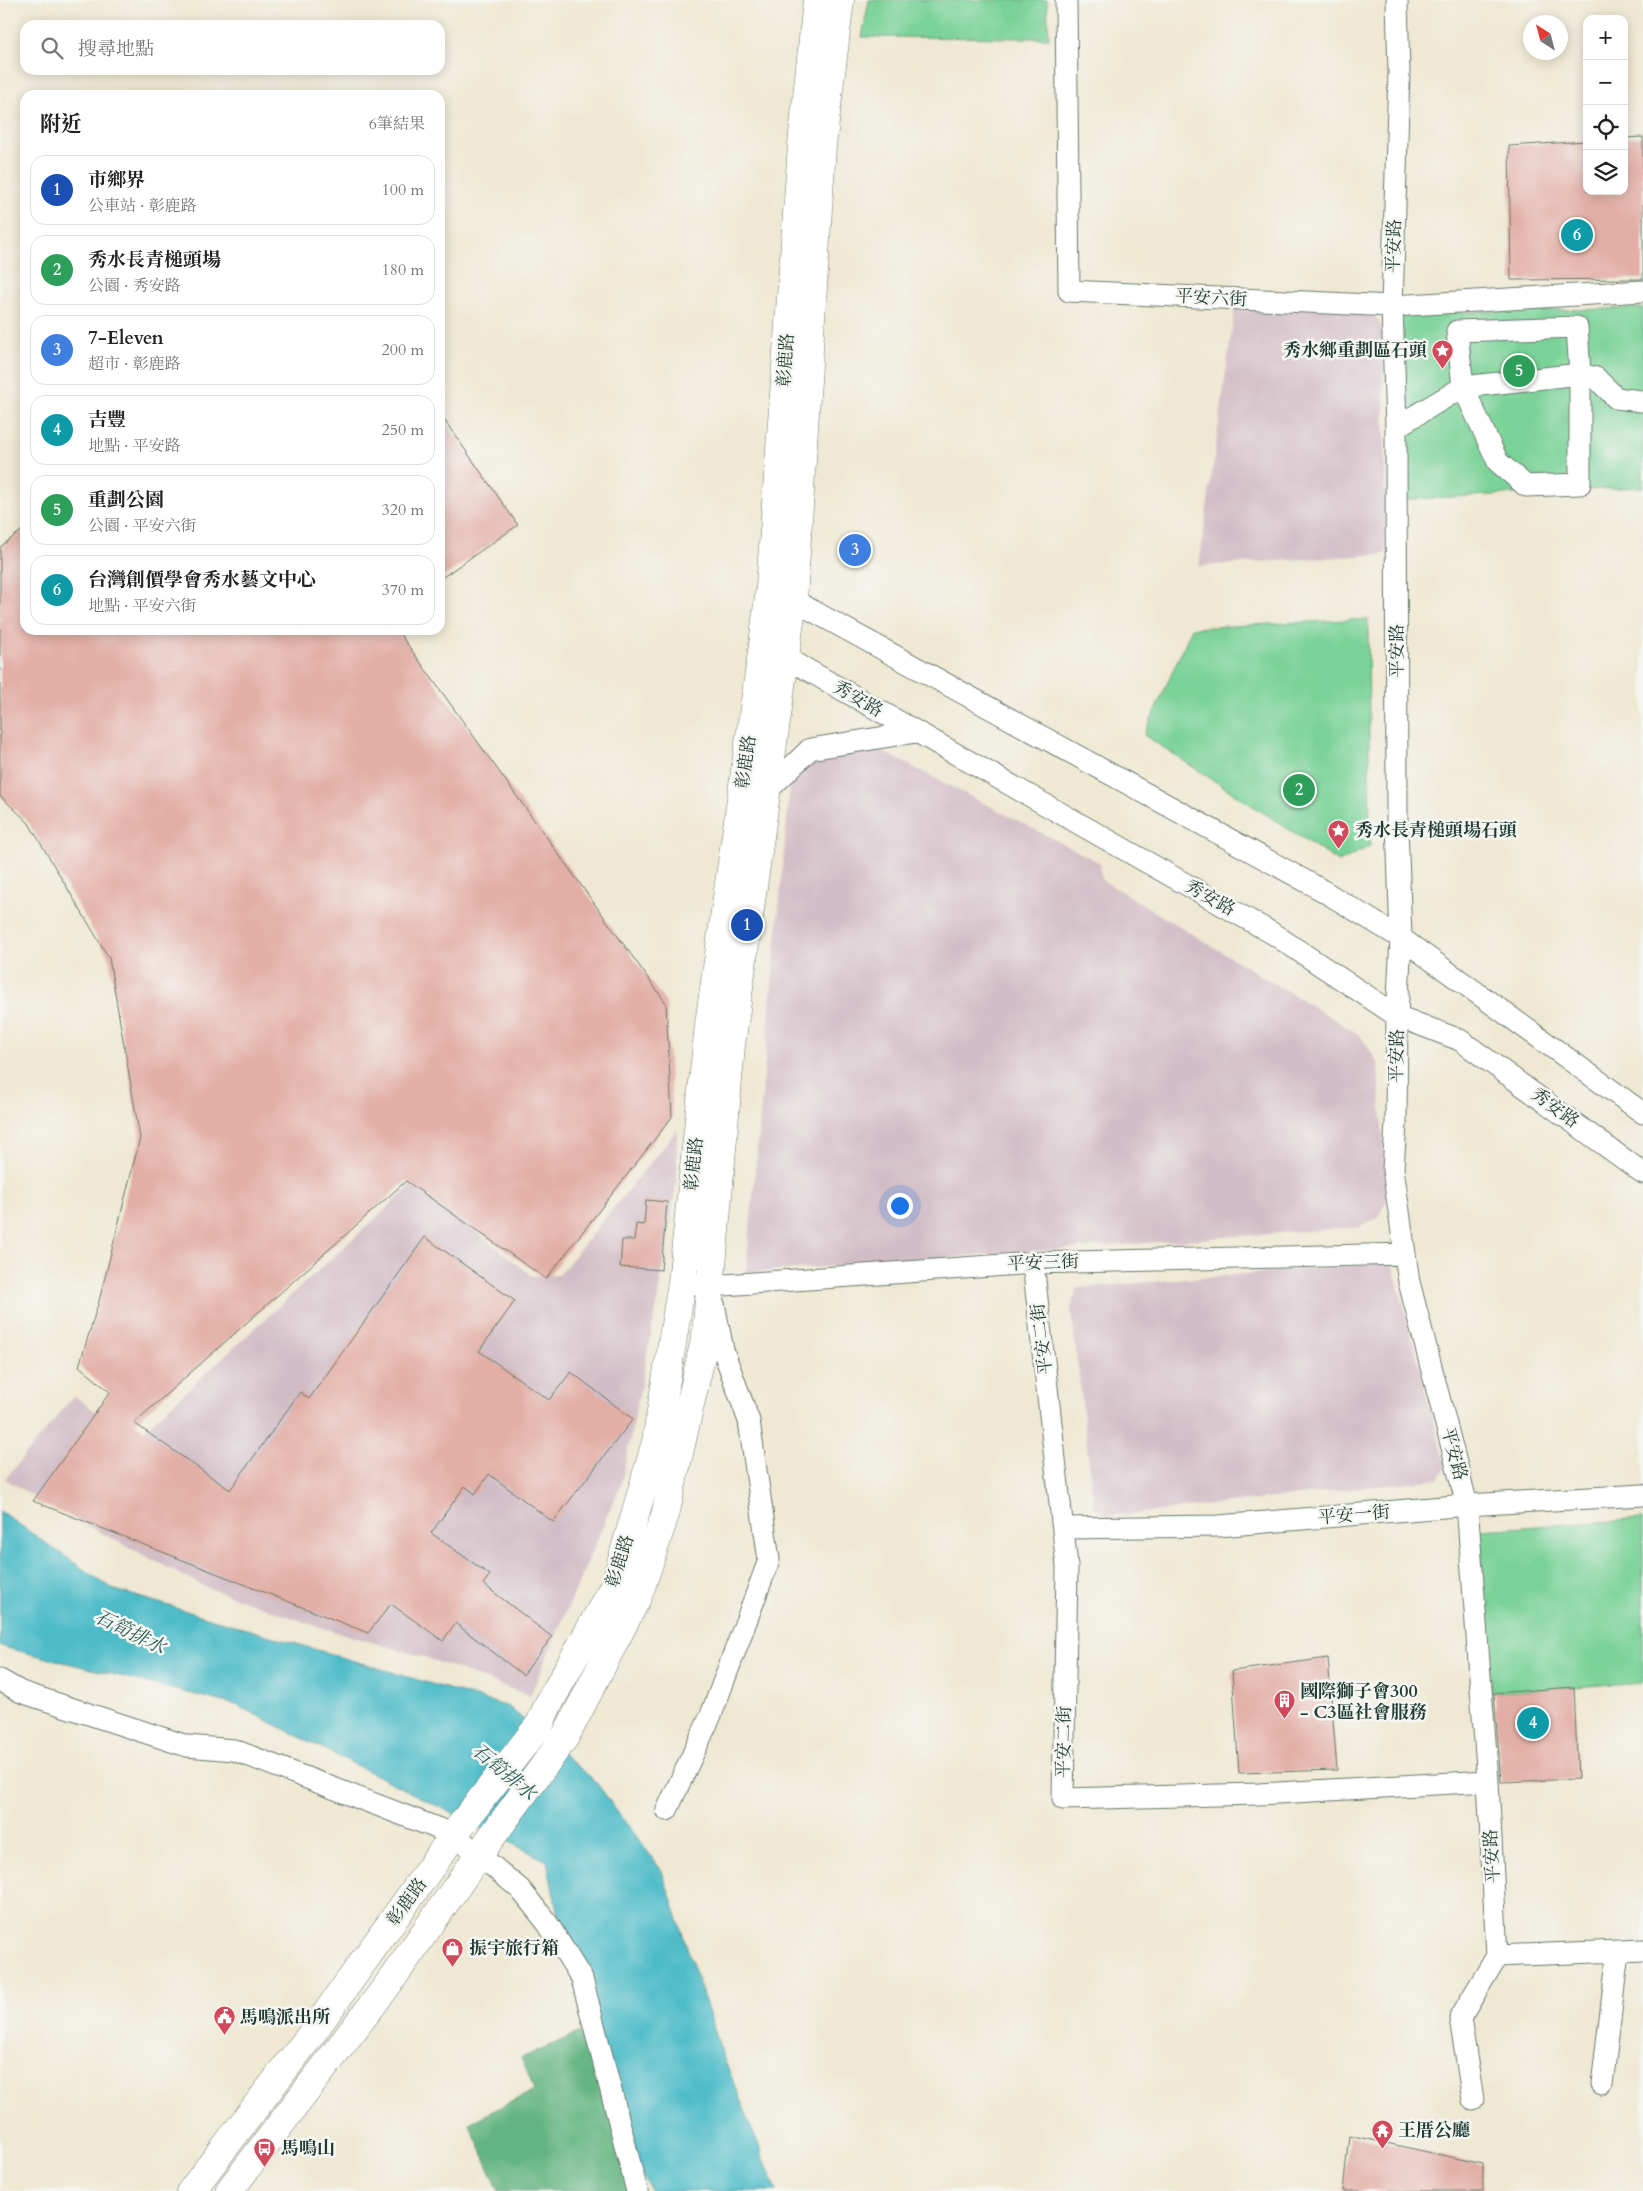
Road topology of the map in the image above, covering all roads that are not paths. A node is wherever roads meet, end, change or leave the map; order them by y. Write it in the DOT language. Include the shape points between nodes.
graph roads {
  1 [pos="817,0"];
  2 [pos="840,0"];
  3 [pos="1066,0"];
  4 [pos="1397,0"];
  5 [pos="1643,292"];
  6 [pos="1392,306"];
  7 [pos="1580,374"];
  8 [pos="1463,387"];
  9 [pos="1641,401"];
  10 [pos="1396,427"];
  11 [pos="770,587"];
  12 [pos="793,600"];
  13 [pos="774,651"];
  14 [pos="916,732"];
  15 [pos="766,792"];
  16 [pos="1401,938"];
  17 [pos="1397,1016"];
  18 [pos="1643,1113"];
  19 [pos="1643,1173"];
  20 [pos="1405,1254"];
  21 [pos="1033,1262"];
  22 [pos="682,1282"];
  23 [pos="711,1286"];
  24 [pos="1643,1495"];
  25 [pos="1467,1505"];
  26 [pos="1064,1528"];
  27 [pos="0,1680"];
  28 [pos="1488,1780"];
  29 [pos="667,1810"];
  30 [pos="458,1830"];
  31 [pos="483,1849"];
  32 [pos="1643,1950"];
  33 [pos="1618,1952"];
  34 [pos="1497,1956"];
  35 [pos="1602,2085"];
  36 [pos="1473,2100"];
  37 [pos="195,2188"];
  38 [pos="230,2191"];
  39 [pos="637,2191"];
  1 -- 11 [label="main road, 彰鹿路" via="802,144"];
  2 -- 12 [label="main road, 彰鹿路" via="822,146"];
  3 -- 6 [label="street, 平安六街" via="1069,291"];
  4 -- 6 [label="street, 平安路" via="1399,72"];
  5 -- 6 [label="street, 平安六街"];
  6 -- 10 [label="street, 平安路"];
  7 -- 8 [label="street"];
  7 -- 8 [label="street" via="1577,327 1457,331"];
  7 -- 8 [label="street" via="1580,484 1526,486 1498,462"];
  7 -- 9 [label="street" via="1596,378 1616,398"];
  8 -- 10 [label="street"];
  10 -- 16 [label="street, 平安路" via="1397,824"];
  11 -- 12 [label="street"];
  11 -- 13 [label="main road, 彰鹿路"];
  12 -- 13 [label="main road, 彰鹿路"];
  12 -- 16 [label="street" via="1320,889"];
  13 -- 14 [label="street, 秀安路"];
  13 -- 15 [label="main road, 彰鹿路"];
  13 -- 22 [label="main road, 彰鹿路" via="709,1024"];
  14 -- 15 [label="street" via="810,749"];
  14 -- 17 [label="street, 秀安路" via="1272,933"];
  15 -- 23 [label="main road, 彰鹿路" via="731,1045"];
  16 -- 17 [label="street, 平安路"];
  16 -- 18 [label="street"];
  17 -- 19 [label="street, 秀安路" via="1460,1040"];
  17 -- 20 [label="street, 平安路" via="1393,1170"];
  20 -- 21 [label="street, 平安三街"];
  20 -- 25 [label="street, 平安路" via="1409,1282"];
  21 -- 23 [label="street, 平安三街"];
  21 -- 26 [label="street, 平安二街"];
  22 -- 23 [label="street, 平安三街"];
  22 -- 30 [label="main road, 彰鹿路" via="656,1442 615,1584 540,1724"];
  23 -- 29 [label="street" via="723,1350 749,1421 769,1560 711,1715"];
  23 -- 31 [label="main road, 彰鹿路" via="706,1335 665,1515 638,1596 565,1737"];
  24 -- 25 [label="street, 平安一街"];
  25 -- 26 [label="street, 平安一街" via="1219,1526"];
  25 -- 28 [label="street, 平安路"];
  26 -- 28 [label="street, 平安二街" via="1063,1799 1258,1794"];
  27 -- 30 [label="street" via="21,1692 187,1746 234,1750"];
  28 -- 34 [label="street, 平安路"];
  30 -- 31 [label="street"];
  30 -- 37 [label="main road, 彰鹿路" via="313,2032"];
  31 -- 38 [label="main road, 彰鹿路" via="387,1986"];
  31 -- 39 [label="street" via="548,1924 582,1979"];
  32 -- 33 [label="street"];
  33 -- 34 [label="street"];
  33 -- 35 [label="street"];
  34 -- 36 [label="street" via="1460,2018"];
}
